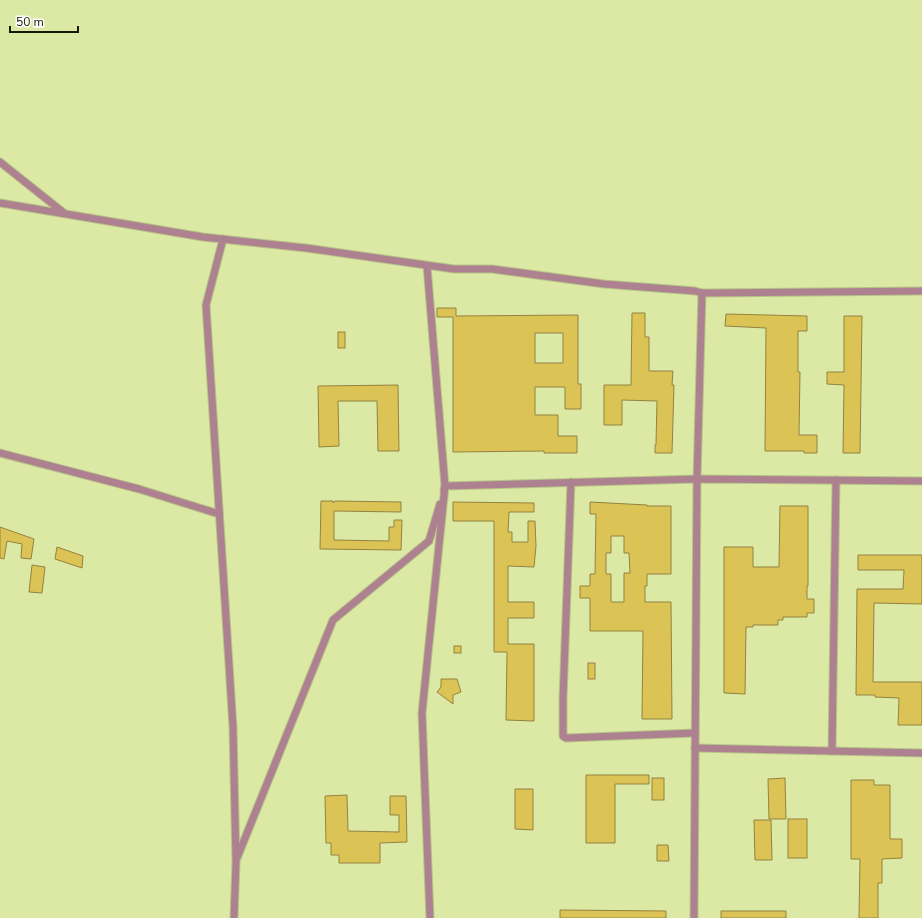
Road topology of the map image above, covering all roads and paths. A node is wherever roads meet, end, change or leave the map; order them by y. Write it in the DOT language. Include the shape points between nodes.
graph roads {
  1 [pos="0,162"];
  2 [pos="0,203"];
  3 [pos="65,214"];
  4 [pos="223,239"];
  5 [pos="427,266"];
  6 [pos="922,291"];
  7 [pos="702,293"];
  8 [pos="0,452"];
  9 [pos="697,479"];
  10 [pos="836,480"];
  11 [pos="922,481"];
  12 [pos="570,482"];
  13 [pos="445,486"];
  14 [pos="220,514"];
  15 [pos="695,733"];
  16 [pos="695,748"];
  17 [pos="832,751"];
  18 [pos="922,753"];
  19 [pos="236,862"];
  20 [pos="234,918"];
  21 [pos="430,918"];
  22 [pos="694,918"];
  1 -- 3 [label="street"];
  2 -- 3 [label="street"];
  3 -- 4 [label="street"];
  4 -- 5 [label="street"];
  4 -- 14 [label="street" via="206,304"];
  5 -- 7 [label="street" via="492,269 604,284 695,290"];
  5 -- 13 [label="street"];
  6 -- 7 [label="street"];
  7 -- 9 [label="street"];
  8 -- 14 [label="street"];
  9 -- 10 [label="street"];
  9 -- 12 [label="street"];
  9 -- 15 [label="street"];
  10 -- 11 [label="street"];
  10 -- 17 [label="street"];
  12 -- 13 [label="street"];
  12 -- 15 [label="street" via="563,736 586,738"];
  13 -- 19 [label="street" via="429,541 333,620"];
  13 -- 21 [label="street" via="422,713"];
  14 -- 19 [label="street" via="233,727"];
  15 -- 16 [label="street"];
  16 -- 17 [label="street"];
  16 -- 22 [label="street"];
  17 -- 18 [label="street"];
  19 -- 20 [label="street"];
}
